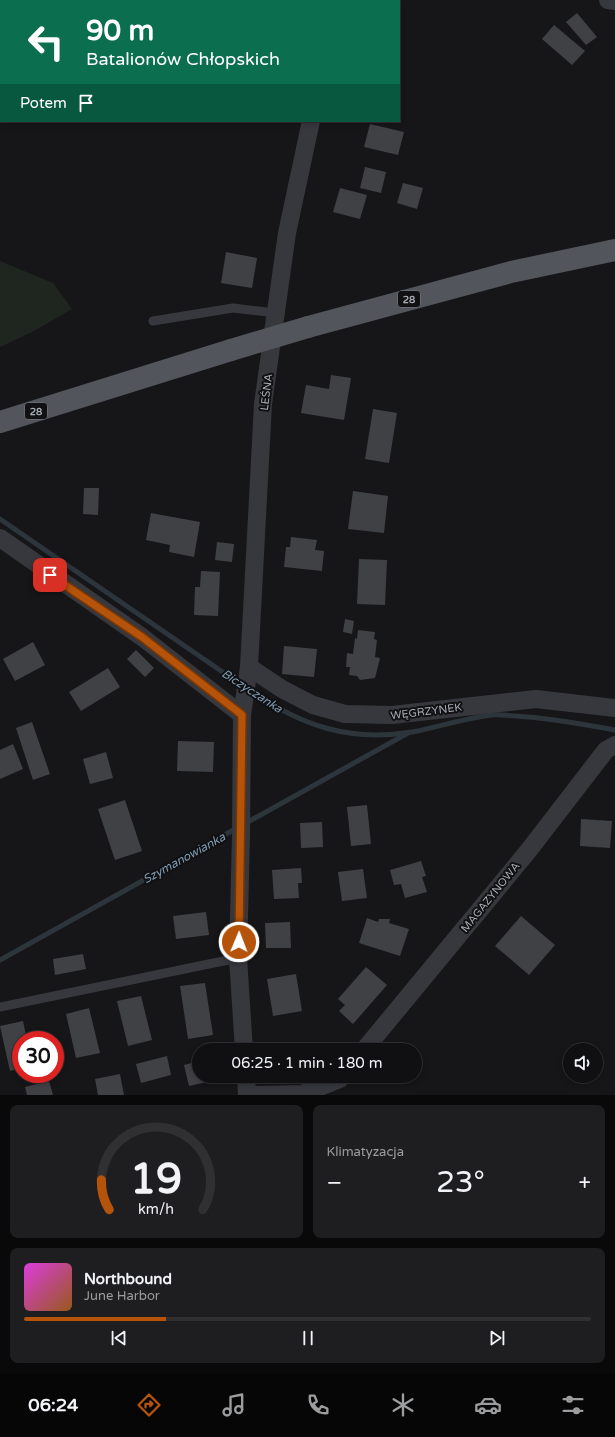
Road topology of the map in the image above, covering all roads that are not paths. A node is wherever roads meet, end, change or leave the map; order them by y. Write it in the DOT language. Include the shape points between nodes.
graph roads {
  1 [pos="608,0"];
  2 [pos="615,1"];
  3 [pos="311,122"];
  4 [pos="615,250"];
  5 [pos="276,313"];
  6 [pos="153,321"];
  7 [pos="0,422"];
  8 [pos="0,538"];
  9 [pos="249,667"];
  10 [pos="615,708"];
  11 [pos="242,709"];
  12 [pos="615,745"];
  13 [pos="238,958"];
  14 [pos="0,1007"];
  15 [pos="244,1043"];
  16 [pos="370,1043"];
  17 [pos="246,1083"];
  18 [pos="330,1083"];
  19 [pos="247,1095"];
  20 [pos="255,1095"];
  1 -- 2 [label="street"];
  3 -- 5 [label="street, LEŚNA" via="288,233"];
  4 -- 7 [label="main road, 28, bridge" via="504,274 308,327"];
  5 -- 6 [label="lane" via="233,308"];
  5 -- 9 [label="street, LEŚNA" via="263,404"];
  8 -- 11 [label="street"];
  9 -- 10 [label="street, WĘGRZYNEK" via="282,689 313,705 345,714 392,715 536,699"];
  9 -- 11 [label="street, LEŚNA"];
  11 -- 13 [label="street, LEŚNA"];
  12 -- 16 [label="street, MAGAZYNOWA" via="606,750 529,850"];
  13 -- 14 [label="lane"];
  13 -- 15 [label="street, LEŚNA"];
  17 -- 19 [label="street"];
  18 -- 20 [label="street" via="302,1094"];
}
